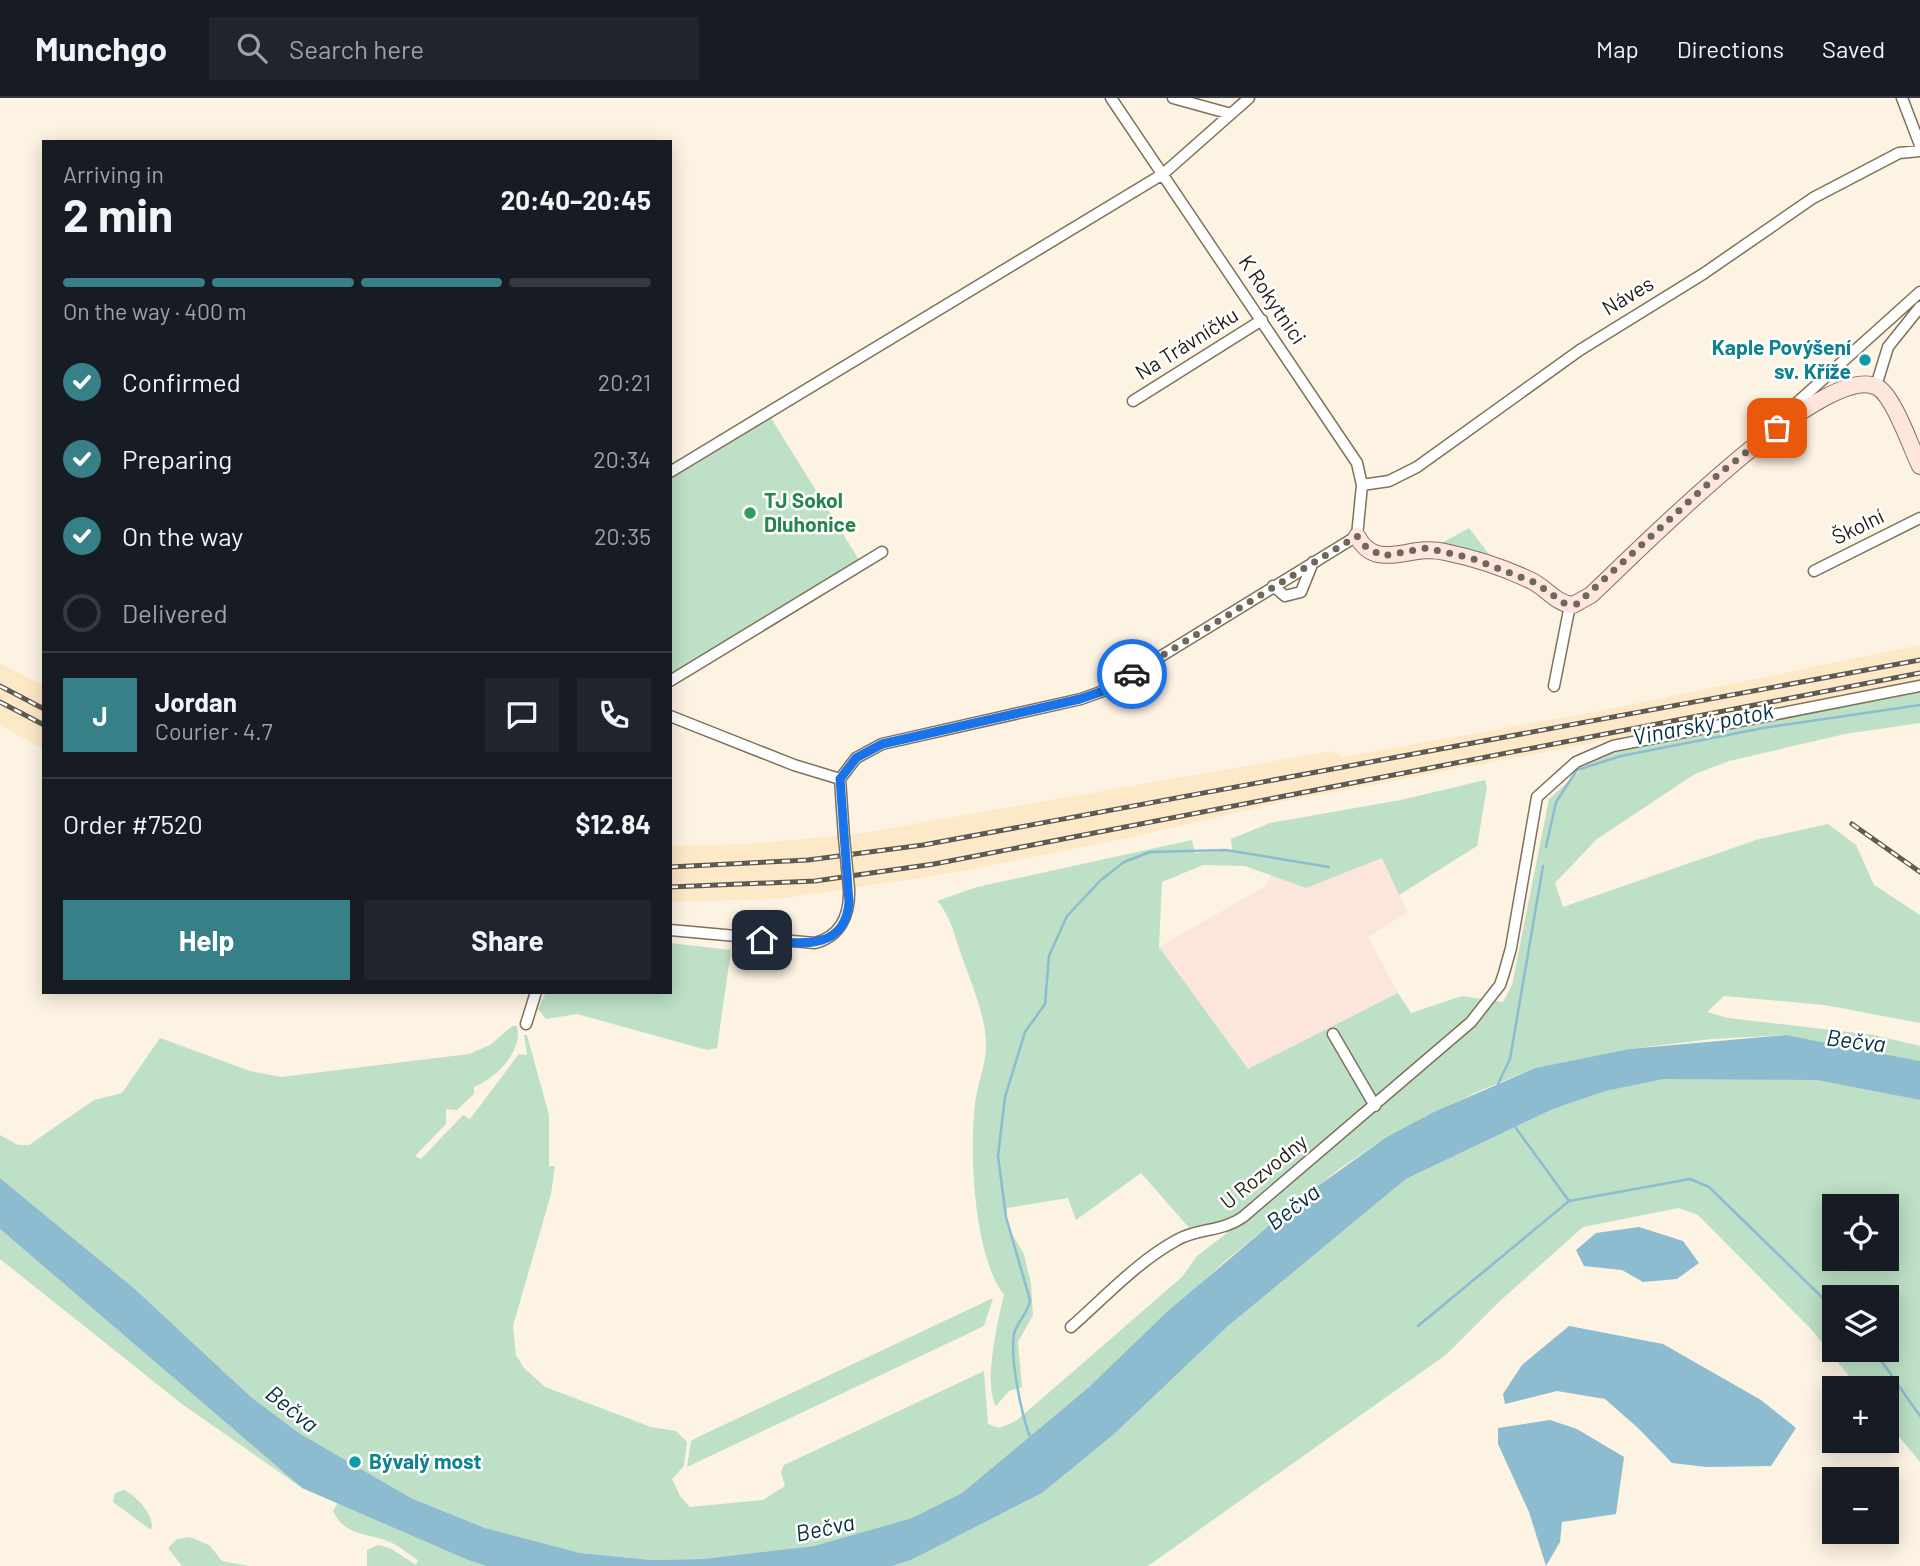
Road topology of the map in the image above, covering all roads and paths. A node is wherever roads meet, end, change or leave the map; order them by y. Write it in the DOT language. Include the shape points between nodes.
graph roads {
  1 [pos="1111,98"];
  2 [pos="1173,98"];
  3 [pos="1249,98"];
  4 [pos="1902,98"];
  5 [pos="1231,114"];
  6 [pos="1920,145"];
  7 [pos="1920,151"];
  8 [pos="1163,174"];
  9 [pos="1920,292"];
  10 [pos="1920,307"];
  11 [pos="1262,320"];
  12 [pos="1876,386"];
  13 [pos="1133,401"];
  14 [pos="1777,428"];
  15 [pos="1920,466"];
  16 [pos="672,471"];
  17 [pos="1362,485"];
  18 [pos="1920,519"];
  19 [pos="1357,536"];
  20 [pos="882,552"];
  21 [pos="1313,562"];
  22 [pos="1814,571"];
  23 [pos="1273,586"];
  24 [pos="1570,605"];
  25 [pos="672,680"];
  26 [pos="1554,686"];
  27 [pos="1920,686"];
  28 [pos="672,717"];
  29 [pos="840,779"];
  30 [pos="672,930"];
  31 [pos="535,994"];
  32 [pos="526,1024"];
  33 [pos="1333,1034"];
  34 [pos="1375,1105"];
  35 [pos="1071,1327"];
  1 -- 8 [label="street, K Rokytnici"];
  2 -- 5 [label="street"];
  3 -- 5 [label="street"];
  4 -- 6 [label="street"];
  5 -- 8 [label="street"];
  7 -- 17 [label="street, Náves" via="1899,153 1825,191 1580,350 1417,467 1389,481"];
  8 -- 11 [label="street, K Rokytnici"];
  8 -- 16 [label="street"];
  9 -- 14 [label="street" via="1784,414"];
  10 -- 12 [label="street" via="1886,351"];
  11 -- 13 [label="street, Na Trávníčku"];
  11 -- 17 [label="street, K Rokytnici" via="1353,455"];
  12 -- 14 [label="street" via="1840,392"];
  12 -- 15 [label="street" via="1888,400"];
  14 -- 24 [label="street" via="1720,473 1591,595"];
  17 -- 19 [label="street, K Rokytnici"];
  18 -- 22 [label="street, Školní"];
  19 -- 21 [label="street"];
  19 -- 24 [label="street" via="1383,556 1426,548 1471,558 1530,580"];
  20 -- 25 [label="street"];
  21 -- 23 [label="street"];
  21 -- 23 [label="street" via="1301,592 1285,596"];
  23 -- 29 [label="street" via="1106,690 882,744 856,758"];
  24 -- 26 [label="street"];
  27 -- 34 [label="street, U Rozvodny" via="1599,750 1576,762 1537,797 1511,948 1500,985 1471,1022"];
  28 -- 29 [label="street"];
  29 -- 30 [label="street, bridge" via="849,907 829,937 815,943"];
  31 -- 32 [label="street"];
  33 -- 34 [label="street"];
  34 -- 35 [label="street, U Rozvodny" via="1243,1217 1166,1246"];
}
